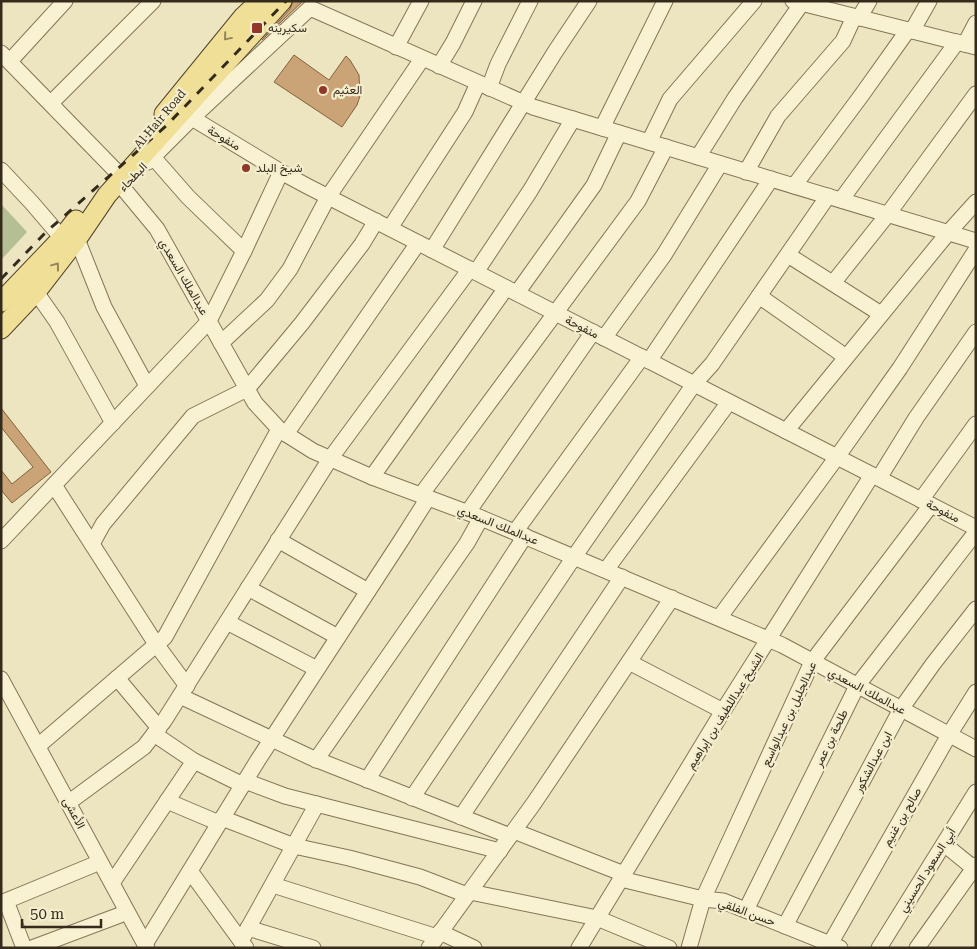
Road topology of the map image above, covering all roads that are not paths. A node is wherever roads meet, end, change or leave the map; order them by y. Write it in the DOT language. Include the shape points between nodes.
graph roads {
  1 [pos="65,1"];
  2 [pos="153,1"];
  3 [pos="260,1"];
  4 [pos="282,1"];
  5 [pos="420,1"];
  6 [pos="474,1"];
  7 [pos="530,1"];
  8 [pos="589,1"];
  9 [pos="665,1"];
  10 [pos="754,1"];
  11 [pos="869,1"];
  12 [pos="929,1"];
  13 [pos="797,2"];
  14 [pos="857,17"];
  15 [pos="976,23"];
  16 [pos="910,31"];
  17 [pos="966,45"];
  18 [pos="396,47"];
  19 [pos="5,57"];
  20 [pos="422,59"];
  21 [pos="439,66"];
  22 [pos="484,86"];
  23 [pos="976,94"];
  24 [pos="524,103"];
  25 [pos="51,104"];
  26 [pos="192,118"];
  27 [pos="573,119"];
  28 [pos="602,128"];
  29 [pos="619,133"];
  30 [pos="649,142"];
  31 [pos="666,147"];
  32 [pos="153,156"];
  33 [pos="698,157"];
  34 [pos="720,164"];
  35 [pos="1,170"];
  36 [pos="281,172"];
  37 [pos="746,172"];
  38 [pos="121,178"];
  39 [pos="771,179"];
  40 [pos="794,186"];
  41 [pos="328,197"];
  42 [pos="835,198"];
  43 [pos="976,202"];
  44 [pos="888,214"];
  45 [pos="383,225"];
  46 [pos="948,232"];
  47 [pos="69,238"];
  48 [pos="976,241"];
  49 [pos="418,243"];
  50 [pos="432,250"];
  51 [pos="976,250"];
  52 [pos="244,251"];
  53 [pos="788,254"];
  54 [pos="473,271"];
  55 [pos="833,283"];
  56 [pos="512,291"];
  57 [pos="36,292"];
  58 [pos="759,296"];
  59 [pos="1,302"];
  60 [pos="556,313"];
  61 [pos="881,314"];
  62 [pos="209,321"];
  63 [pos="1,329"];
  64 [pos="976,332"];
  65 [pos="599,335"];
  66 [pos="221,343"];
  67 [pos="846,357"];
  68 [pos="646,359"];
  69 [pos="694,384"];
  70 [pos="147,386"];
  71 [pos="247,388"];
  72 [pos="729,402"];
  73 [pos="112,423"];
  74 [pos="976,424"];
  75 [pos="282,431"];
  76 [pos="786,431"];
  77 [pos="837,457"];
  78 [pos="330,459"];
  79 [pos="876,477"];
  80 [pos="372,478"];
  81 [pos="54,485"];
  82 [pos="424,496"];
  83 [pos="926,502"];
  84 [pos="474,515"];
  85 [pos="974,524"];
  86 [pos="520,534"];
  87 [pos="278,540"];
  88 [pos="1,541"];
  89 [pos="92,544"];
  90 [pos="574,557"];
  91 [pos="606,570"];
  92 [pos="622,577"];
  93 [pos="248,588"];
  94 [pos="368,591"];
  95 [pos="672,598"];
  96 [pos="976,608"];
  97 [pos="718,618"];
  98 [pos="227,622"];
  99 [pos="338,637"];
  100 [pos="769,639"];
  101 [pos="156,644"];
  102 [pos="629,662"];
  103 [pos="812,662"];
  104 [pos="317,669"];
  105 [pos="116,678"];
  106 [pos="1,679"];
  107 [pos="857,686"];
  108 [pos="184,691"];
  109 [pos="976,692"];
  110 [pos="1,696"];
  111 [pos="902,709"];
  112 [pos="723,711"];
  113 [pos="156,731"];
  114 [pos="949,735"];
  115 [pos="272,738"];
  116 [pos="38,746"];
  117 [pos="976,749"];
  118 [pos="316,760"];
  119 [pos="194,761"];
  120 [pos="367,780"];
  121 [pos="244,783"];
  122 [pos="976,792"];
  123 [pos="412,798"];
  124 [pos="167,801"];
  125 [pos="68,803"];
  126 [pos="317,804"];
  127 [pos="461,817"];
  128 [pos="221,820"];
  129 [pos="512,834"];
  130 [pos="944,844"];
  131 [pos="294,846"];
  132 [pos="500,851"];
  133 [pos="93,865"];
  134 [pos="975,868"];
  135 [pos="190,871"];
  136 [pos="623,876"];
  137 [pos="112,883"];
  138 [pos="272,885"];
  139 [pos="468,894"];
  140 [pos="703,899"];
  141 [pos="4,902"];
  142 [pos="746,910"];
  143 [pos="120,915"];
  144 [pos="597,918"];
  145 [pos="785,926"];
  146 [pos="245,939"];
  147 [pos="435,939"];
  148 [pos="143,946"];
  149 [pos="835,946"];
  150 [pos="24,948"];
  151 [pos="32,948"];
  152 [pos="313,948"];
  153 [pos="474,948"];
  154 [pos="579,948"];
  155 [pos="669,948"];
  156 [pos="689,948"];
  157 [pos="879,948"];
  158 [pos="917,948"];
  1 -- 19 [label="street"];
  2 -- 25 [label="street"];
  3 -- 38 [label="main road, Al Hair Road, one-way" via="243,18"];
  4 -- 38 [label="main road, Al Hair Road"];
  5 -- 18 [label="street"];
  6 -- 21 [label="street"];
  7 -- 22 [label="street"];
  8 -- 24 [label="street"];
  9 -- 28 [label="street"];
  10 -- 30 [label="street" via="670,99"];
  11 -- 14 [label="street"];
  12 -- 16 [label="street"];
  13 -- 14 [label="street"];
  13 -- 33 [label="street"];
  14 -- 16 [label="street"];
  14 -- 37 [label="street" via="843,41 778,116"];
  15 -- 17 [label="street"];
  16 -- 17 [label="street"];
  16 -- 40 [label="street"];
  17 -- 42 [label="street"];
  18 -- 20 [label="street"];
  18 -- 26 [label="street, البطحاء" via="310,8"];
  19 -- 25 [label="street, عبدالملك السعدي"];
  20 -- 21 [label="street"];
  20 -- 41 [label="street"];
  21 -- 22 [label="street"];
  22 -- 24 [label="street"];
  22 -- 45 [label="street"];
  23 -- 44 [label="street"];
  24 -- 27 [label="street"];
  24 -- 50 [label="street"];
  25 -- 38 [label="street, عبدالملك السعدي"];
  26 -- 32 [label="street, البطحاء"];
  26 -- 36 [label="street, منفوحة"];
  27 -- 28 [label="street"];
  27 -- 54 [label="street" via="530,191"];
  28 -- 29 [label="street"];
  29 -- 30 [label="street"];
  29 -- 56 [label="street" via="594,185"];
  30 -- 31 [label="street"];
  31 -- 33 [label="street"];
  31 -- 60 [label="street" via="638,201"];
  32 -- 38 [label="street, البطحاء"];
  32 -- 52 [label="street" via="188,197"];
  33 -- 34 [label="street"];
  34 -- 37 [label="street"];
  34 -- 65 [label="street" via="664,255"];
  35 -- 47 [label="street"];
  36 -- 41 [label="street, منفوحة"];
  36 -- 52 [label="street"];
  37 -- 39 [label="street"];
  38 -- 47 [label="main road, البطحاء"];
  38 -- 62 [label="street, عبدالملك السعدي" via="157,229"];
  39 -- 40 [label="street"];
  39 -- 68 [label="street"];
  40 -- 42 [label="street"];
  41 -- 45 [label="street, منفوحة"];
  41 -- 66 [label="street" via="290,269 267,300"];
  42 -- 44 [label="street"];
  42 -- 53 [label="street"];
  43 -- 46 [label="street"];
  44 -- 46 [label="street"];
  44 -- 55 [label="street"];
  45 -- 49 [label="street, منفوحة"];
  45 -- 71 [label="street" via="362,244"];
  46 -- 48 [label="street"];
  46 -- 61 [label="street"];
  57 -- 47 [label="main road, البطحاء, one-way"];
  47 -- 59 [label="main road, البطحاء"];
  47 -- 70 [label="street"];
  49 -- 50 [label="street, منفوحة"];
  49 -- 75 [label="street"];
  50 -- 54 [label="street, منفوحة"];
  51 -- 77 [label="street" via="900,368"];
  52 -- 62 [label="street"];
  53 -- 55 [label="street"];
  53 -- 58 [label="street"];
  54 -- 56 [label="street, منفوحة"];
  54 -- 78 [label="street"];
  55 -- 61 [label="street"];
  56 -- 60 [label="street, منفوحة"];
  56 -- 80 [label="street"];
  57 -- 63 [label="main road, البطحاء"];
  57 -- 73 [label="street" via="57,322"];
  58 -- 67 [label="street"];
  58 -- 69 [label="street" via="712,364"];
  60 -- 65 [label="street, منفوحة"];
  60 -- 82 [label="street"];
  61 -- 67 [label="street"];
  62 -- 66 [label="street, عبدالملك السعدي"];
  62 -- 70 [label="street"];
  64 -- 79 [label="street, الشيخ عبداللطيف بن إبراهيم"];
  65 -- 68 [label="street, منفوحة"];
  65 -- 84 [label="street"];
  66 -- 71 [label="street, عبدالملك السعدي"];
  67 -- 76 [label="street"];
  68 -- 69 [label="street, منفوحة"];
  68 -- 86 [label="street"];
  69 -- 72 [label="street, منفوحة"];
  69 -- 90 [label="street"];
  70 -- 73 [label="street"];
  71 -- 75 [label="street, عبدالملك السعدي" via="255,403"];
  71 -- 89 [label="street" via="194,416 103,524"];
  72 -- 76 [label="street, منفوحة"];
  72 -- 91 [label="street"];
  73 -- 81 [label="street"];
  74 -- 83 [label="street, عبدالجليل بن عبدالواسع"];
  75 -- 78 [label="street, عبدالملك السعدي"];
  75 -- 101 [label="street" via="165,637"];
  76 -- 77 [label="street, منفوحة"];
  77 -- 79 [label="street, منفوحة"];
  77 -- 97 [label="street"];
  78 -- 80 [label="street, عبدالملك السعدي"];
  78 -- 87 [label="street"];
  79 -- 83 [label="street, منفوحة"];
  79 -- 100 [label="street, الشيخ عبداللطيف بن إبراهيم"];
  80 -- 82 [label="street, عبدالملك السعدي"];
  81 -- 88 [label="street"];
  81 -- 89 [label="street"];
  82 -- 84 [label="street, عبدالملك السعدي"];
  82 -- 94 [label="street" via="402,539"];
  83 -- 85 [label="street, منفوحة"];
  83 -- 103 [label="street, عبدالجليل بن عبدالواسع"];
  84 -- 86 [label="street, عبدالملك السعدي"];
  84 -- 118 [label="street" via="467,543"];
  85 -- 107 [label="street, طلحة بن عمر"];
  86 -- 90 [label="street, عبدالملك السعدي"];
  86 -- 120 [label="street"];
  87 -- 93 [label="street"];
  87 -- 94 [label="street"];
  89 -- 101 [label="street"];
  90 -- 91 [label="street, عبدالملك السعدي"];
  90 -- 123 [label="street"];
  91 -- 92 [label="street, عبدالملك السعدي"];
  92 -- 95 [label="street, عبدالملك السعدي"];
  92 -- 127 [label="street"];
  93 -- 98 [label="street"];
  93 -- 99 [label="street"];
  94 -- 99 [label="street"];
  95 -- 97 [label="street, عبدالملك السعدي"];
  95 -- 102 [label="street"];
  96 -- 111 [label="street, ابن عبدالشكور"];
  97 -- 100 [label="street, عبدالملك السعدي"];
  98 -- 104 [label="street"];
  98 -- 108 [label="street"];
  99 -- 104 [label="street"];
  100 -- 103 [label="street, عبدالملك السعدي"];
  100 -- 112 [label="street, الشيخ عبداللطيف بن إبراهيم"];
  101 -- 105 [label="street"];
  101 -- 108 [label="street"];
  102 -- 112 [label="street"];
  102 -- 129 [label="street"];
  103 -- 107 [label="street, عبدالملك السعدي"];
  103 -- 140 [label="street, عبدالجليل بن عبدالواسع"];
  104 -- 115 [label="street"];
  105 -- 113 [label="street"];
  105 -- 116 [label="street"];
  106 -- 116 [label="street, الأعشى"];
  107 -- 111 [label="street, عبدالملك السعدي"];
  107 -- 142 [label="street, طلحة بن عمر"];
  108 -- 113 [label="street"];
  108 -- 115 [label="street, حسن الفلقي"];
  109 -- 114 [label="street, صالح بن غنيم"];
  110 -- 133 [label="street, الأعشى"];
  111 -- 114 [label="street, عبدالملك السعدي"];
  111 -- 145 [label="street, ابن عبدالشكور"];
  112 -- 136 [label="street, الشيخ عبداللطيف بن إبراهيم"];
  113 -- 119 [label="street"];
  113 -- 125 [label="street" via="144,747"];
  114 -- 117 [label="street, عبدالملك السعدي"];
  114 -- 149 [label="street, صالح بن غنيم"];
  115 -- 118 [label="street, حسن الفلقي"];
  115 -- 121 [label="street"];
  116 -- 125 [label="street, الأعشى"];
  118 -- 120 [label="street, حسن الفلقي"];
  119 -- 121 [label="street"];
  119 -- 124 [label="street"];
  120 -- 123 [label="street, حسن الفلقي"];
  121 -- 126 [label="street"];
  121 -- 128 [label="street"];
  122 -- 130 [label="street, أبي السعود الحسيني"];
  123 -- 127 [label="street, حسن الفلقي"];
  124 -- 128 [label="street"];
  124 -- 137 [label="street"];
  125 -- 137 [label="street, الأعشى"];
  126 -- 131 [label="street"];
  126 -- 132 [label="street"];
  127 -- 129 [label="street, حسن الفلقي"];
  128 -- 131 [label="street"];
  128 -- 135 [label="street"];
  129 -- 132 [label="street"];
  129 -- 136 [label="street, حسن الفلقي"];
  130 -- 134 [label="street"];
  130 -- 157 [label="street, أبي السعود الحسيني"];
  131 -- 138 [label="street"];
  131 -- 139 [label="street" via="420,877"];
  132 -- 139 [label="street"];
  133 -- 141 [label="street"];
  133 -- 143 [label="street, الأعشى"];
  134 -- 158 [label="street"];
  135 -- 146 [label="street"];
  135 -- 148 [label="street"];
  136 -- 140 [label="street, حسن الفلقي"];
  136 -- 144 [label="street, الشيخ عبداللطيف بن إبراهيم"];
  137 -- 148 [label="street, الأعشى"];
  138 -- 146 [label="street"];
  138 -- 147 [label="street"];
  139 -- 144 [label="street"];
  139 -- 147 [label="street"];
  140 -- 142 [label="street, حسن الفلقي" via="723,901"];
  140 -- 156 [label="street, عبدالجليل بن عبدالواسع"];
  141 -- 150 [label="street"];
  142 -- 145 [label="street, حسن الفلقي"];
  143 -- 148 [label="street, الأعشى"];
  143 -- 151 [label="street"];
  144 -- 154 [label="street, الشيخ عبداللطيف بن إبراهيم"];
  144 -- 155 [label="street"];
  145 -- 149 [label="street, حسن الفلقي"];
  146 -- 152 [label="street"];
  147 -- 153 [label="street"];
}
